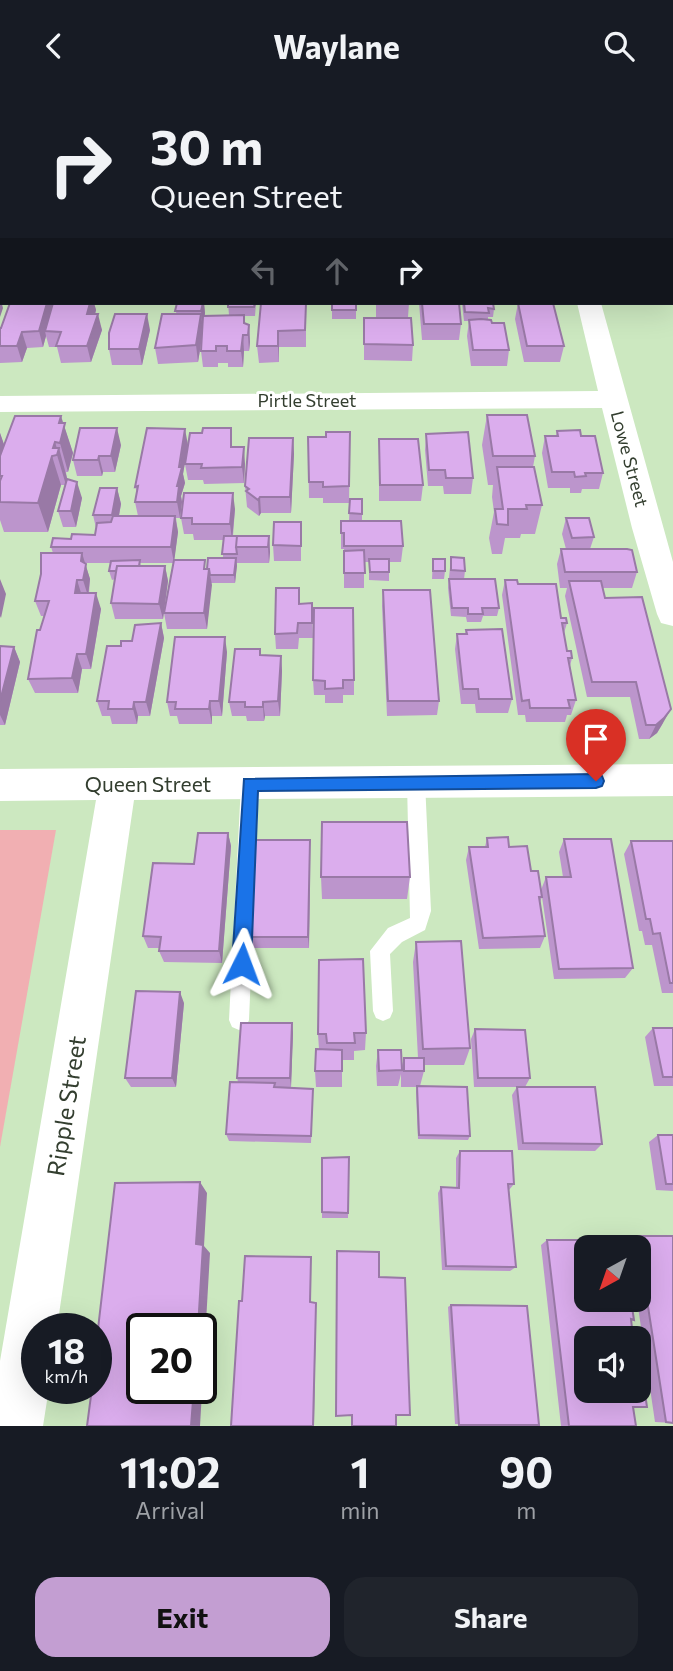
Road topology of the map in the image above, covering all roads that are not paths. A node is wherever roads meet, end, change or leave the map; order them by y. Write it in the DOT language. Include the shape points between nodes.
graph roads {
  1 [pos="590,305"];
  2 [pos="613,399"];
  3 [pos="0,404"];
  4 [pos="673,614"];
  5 [pos="673,780"];
  6 [pos="416,782"];
  7 [pos="250,784"];
  8 [pos="0,785"];
  9 [pos="117,785"];
  10 [pos="383,1010"];
  11 [pos="239,1020"];
  12 [pos="16,1426"];
  1 -- 2 [label="street, Lowe Street"];
  2 -- 3 [label="street, Pirtle Street"];
  2 -- 4 [label="street, Lowe Street"];
  5 -- 6 [label="street, Queen Street"];
  6 -- 7 [label="street, Queen Street"];
  6 -- 10 [label="lane" via="421,911 418,924 395,935 380,951"];
  7 -- 9 [label="street, Queen Street"];
  7 -- 11 [label="lane"];
  8 -- 9 [label="street, Queen Street"];
  9 -- 12 [label="street, Ripple Street"];
}
